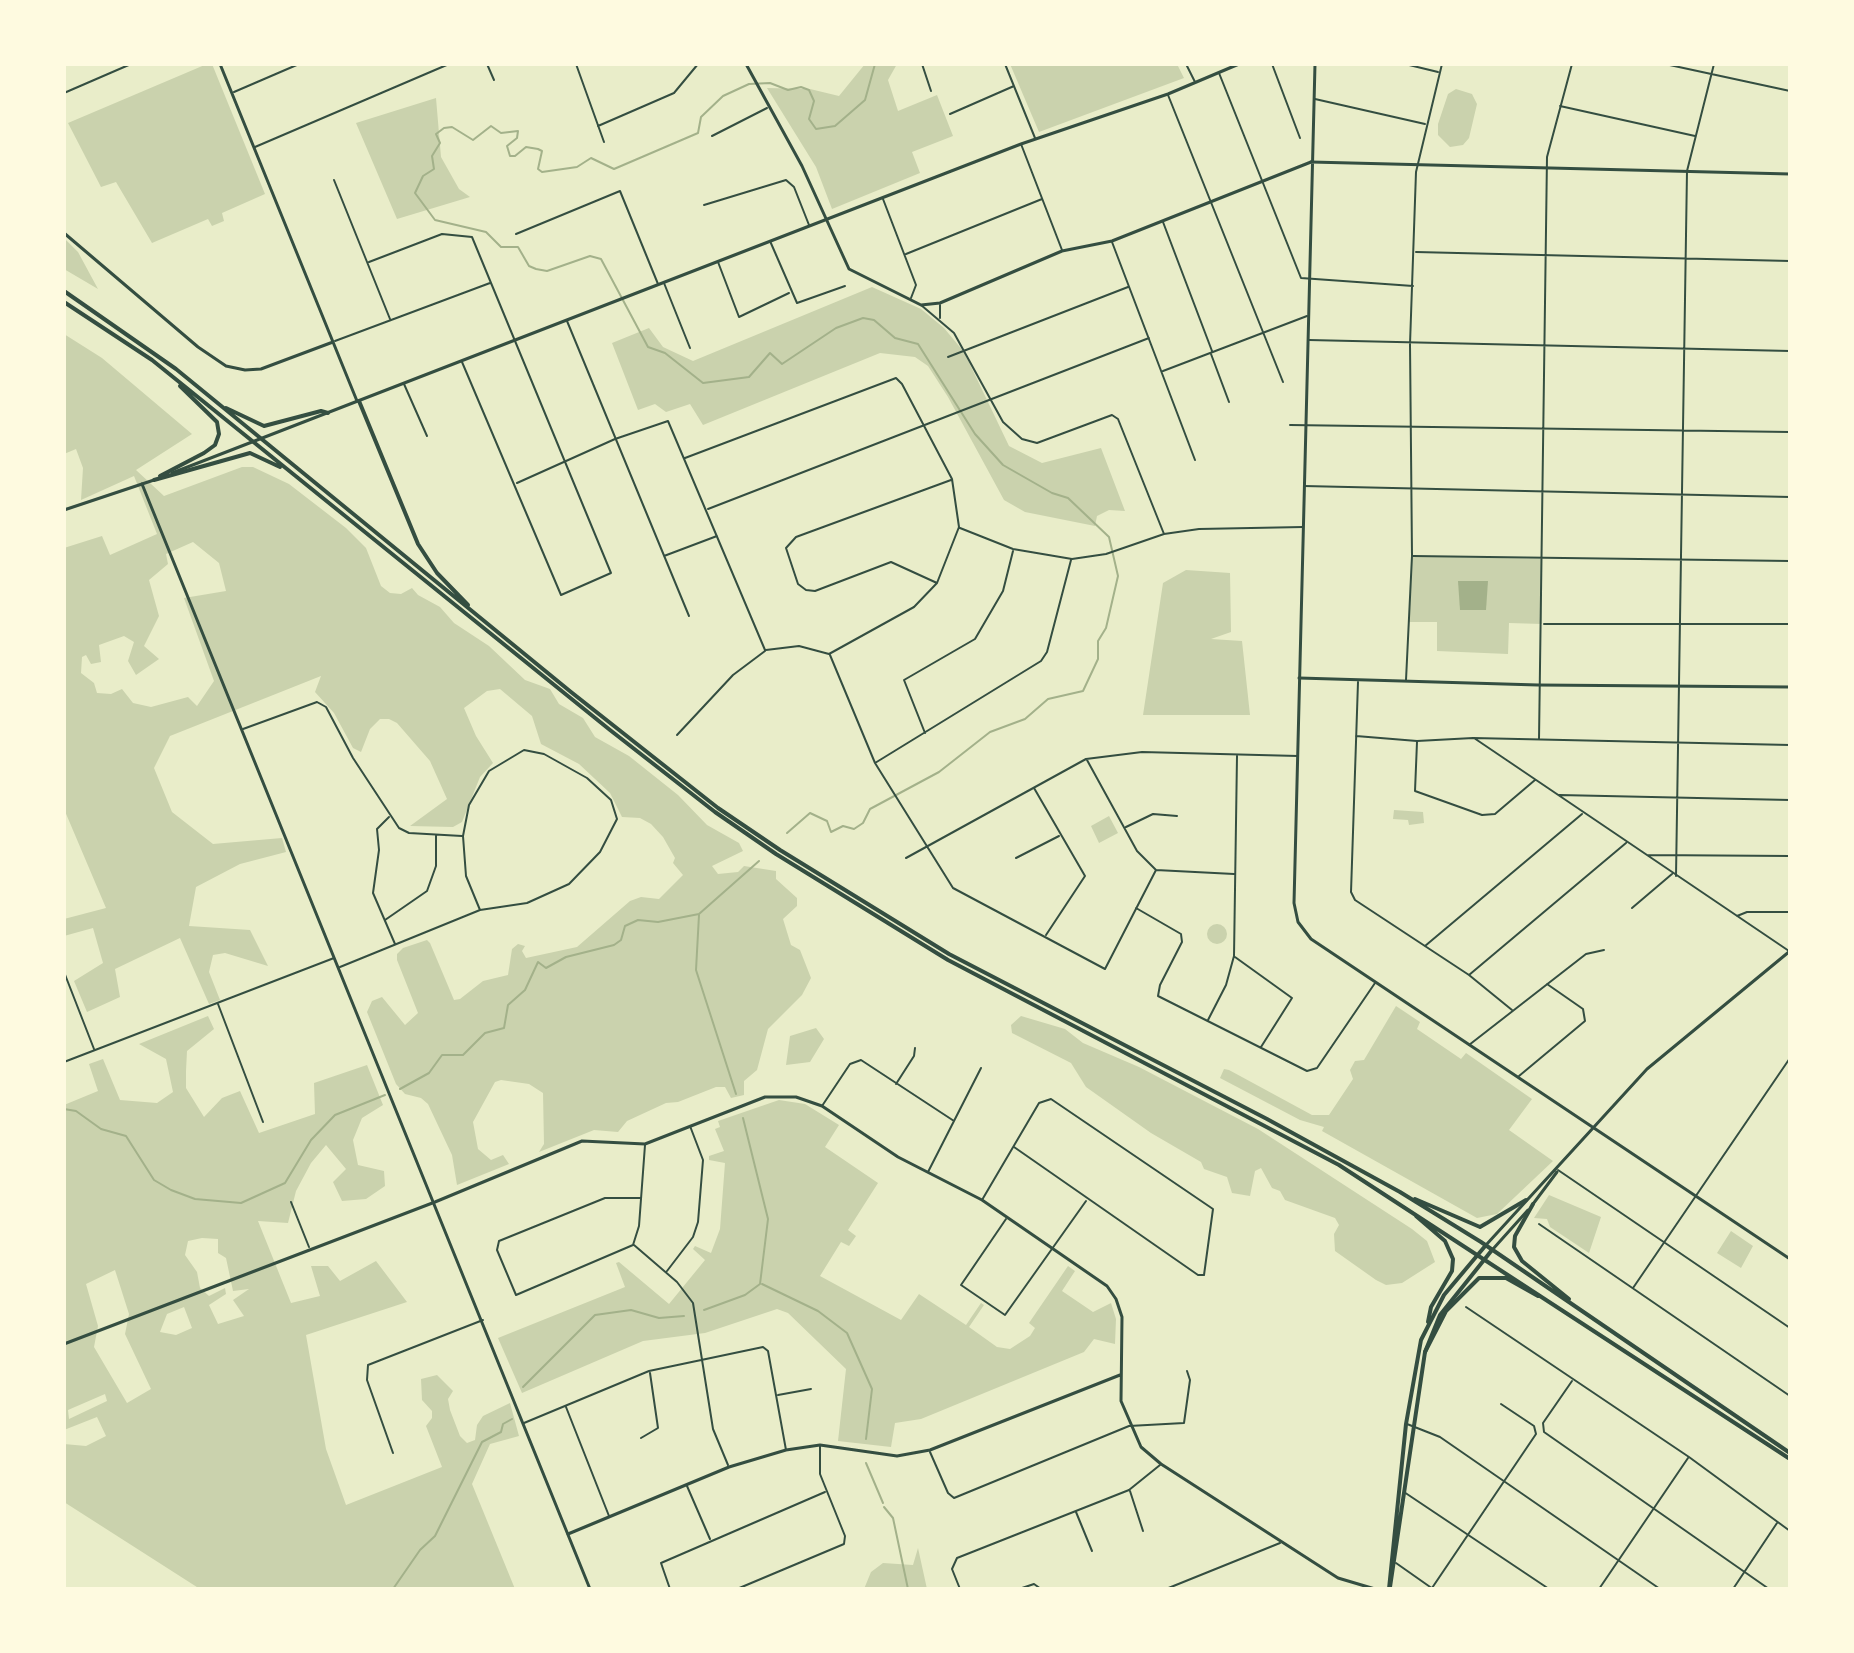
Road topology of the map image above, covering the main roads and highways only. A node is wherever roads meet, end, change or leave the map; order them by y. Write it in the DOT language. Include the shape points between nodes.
graph roads {
  1 [pos="220,64"];
  2 [pos="746,64"];
  3 [pos="1239,64"];
  4 [pos="1315,64"];
  5 [pos="1311,162"];
  6 [pos="1790,174"];
  7 [pos="827,219"];
  8 [pos="64,233"];
  9 [pos="64,291"];
  10 [pos="64,302"];
  11 [pos="333,342"];
  12 [pos="173,377"];
  13 [pos="358,401"];
  14 [pos="221,406"];
  15 [pos="328,413"];
  16 [pos="262,439"];
  17 [pos="253,442"];
  18 [pos="154,480"];
  19 [pos="142,484"];
  20 [pos="307,485"];
  21 [pos="64,510"];
  22 [pos="483,621"];
  23 [pos="1299,678"];
  24 [pos="1790,687"];
  25 [pos="1790,951"];
  26 [pos="1594,1128"];
  27 [pos="1564,1162"];
  28 [pos="1400,1192"];
  29 [pos="1526,1200"];
  30 [pos="435,1202"];
  31 [pos="1399,1203"];
  32 [pos="1533,1204"];
  33 [pos="1486,1245"];
  34 [pos="1492,1250"];
  35 [pos="1479,1253"];
  36 [pos="1485,1257"];
  37 [pos="1790,1259"];
  38 [pos="1577,1306"];
  39 [pos="1567,1312"];
  40 [pos="1428,1322"];
  41 [pos="64,1344"];
  42 [pos="1425,1352"];
  43 [pos="1121,1375"];
  44 [pos="1790,1453"];
  45 [pos="1790,1459"];
  46 [pos="568,1534"];
  47 [pos="590,1589"];
  48 [pos="1375,1589"];
  49 [pos="1389,1589"];
  1 -- 11 [label="main road"];
  2 -- 7 [label="main road"];
  3 -- 7 [label="main road"];
  4 -- 5 [label="main road"];
  5 -- 6 [label="main road"];
  5 -- 7 [label="main road" via="1112,241 1062,251 940,303 921,305 849,269"];
  5 -- 23 [label="main road"];
  7 -- 13 [label="main road"];
  8 -- 11 [label="main road" via="226,366 261,369"];
  9 -- 14 [label="main road"];
  10 -- 12 [label="main road"];
  11 -- 13 [label="main road"];
  12 -- 17 [label="main road"];
  12 -- 18 [label="main road" via="217,422 219,434 204,453"];
  13 -- 15 [label="main road"];
  13 -- 22 [label="main road" via="420,549"];
  14 -- 15 [label="main road" via="264,426"];
  14 -- 16 [label="main road"];
  15 -- 16 [label="main road"];
  16 -- 17 [label="main road"];
  16 -- 22 [label="main road"];
  17 -- 18 [label="main road"];
  17 -- 20 [label="main road"];
  18 -- 19 [label="main road"];
  18 -- 20 [label="main road" via="250,453"];
  19 -- 21 [label="main road"];
  19 -- 30 [label="main road"];
  20 -- 31 [label="main road" via="715,812 817,881 948,960 1267,1124"];
  22 -- 28 [label="main road" via="718,808 896,925"];
  23 -- 24 [label="main road"];
  23 -- 26 [label="main road" via="1294,903 1300,924 1311,939"];
  25 -- 26 [label="main road" via="1647,1069"];
  26 -- 27 [label="main road"];
  26 -- 37 [label="main road"];
  27 -- 29 [label="main road"];
  27 -- 32 [label="main road"];
  28 -- 29 [label="main road" via="1480,1227"];
  28 -- 33 [label="main road"];
  29 -- 33 [label="main road"];
  30 -- 41 [label="main road"];
  30 -- 43 [label="main road" via="582,1141 645,1144 772,1096 796,1097 822,1106 898,1157 982,1200 1114,1294 1122,1317"];
  30 -- 46 [label="main road"];
  31 -- 35 [label="main road"];
  31 -- 40 [label="main road" via="1451,1251 1452,1271"];
  32 -- 34 [label="main road"];
  32 -- 38 [label="main road" via="1515,1236 1516,1253"];
  33 -- 34 [label="main road"];
  33 -- 35 [label="main road"];
  34 -- 36 [label="main road"];
  34 -- 38 [label="main road"];
  35 -- 36 [label="main road"];
  35 -- 40 [label="main road"];
  36 -- 39 [label="main road"];
  36 -- 42 [label="main road" via="1440,1315"];
  38 -- 44 [label="main road"];
  39 -- 42 [label="main road" via="1506,1278 1479,1278 1446,1311"];
  39 -- 45 [label="main road"];
  40 -- 49 [label="main road" via="1413,1375"];
  42 -- 49 [label="main road"];
  43 -- 46 [label="main road" via="930,1450 897,1456 820,1445 786,1450 729,1467"];
  43 -- 48 [label="main road" via="1121,1401 1129,1426 1141,1447 1161,1464 1338,1578"];
  46 -- 47 [label="main road"];
}
